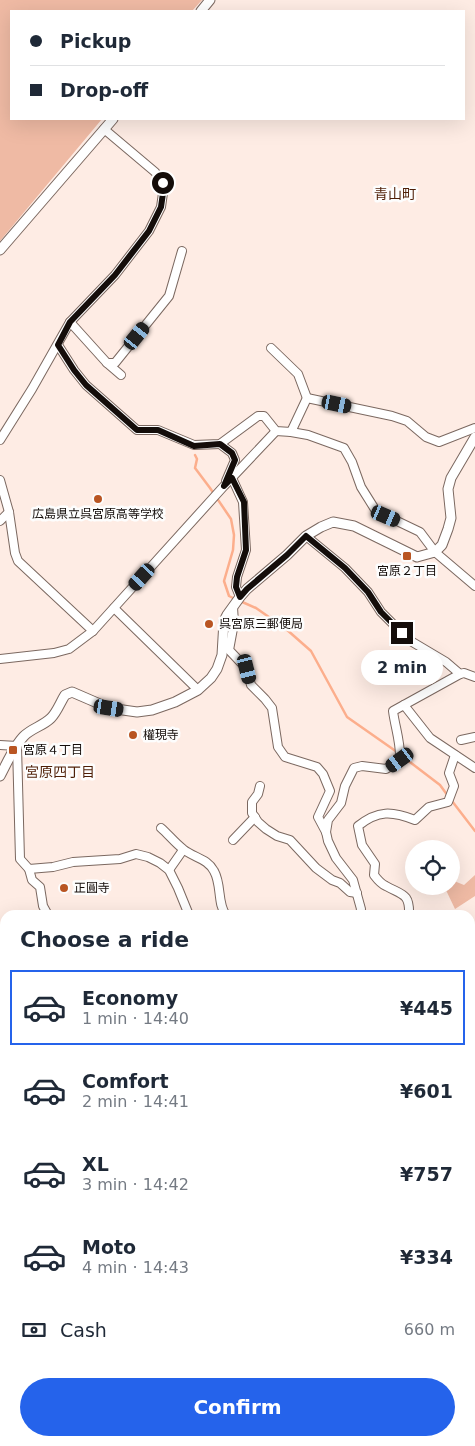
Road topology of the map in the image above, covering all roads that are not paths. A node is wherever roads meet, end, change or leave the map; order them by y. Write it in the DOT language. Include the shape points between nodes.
graph roads {
  1 [pos="112,120"];
  2 [pos="104,129"];
  3 [pos="0,250"];
  4 [pos="182,251"];
  5 [pos="70,322"];
  6 [pos="58,345"];
  7 [pos="271,348"];
  8 [pos="107,363"];
  9 [pos="121,375"];
  10 [pos="307,398"];
  11 [pos="475,428"];
  12 [pos="276,431"];
  13 [pos="291,432"];
  14 [pos="475,437"];
  15 [pos="0,440"];
  16 [pos="220,444"];
  17 [pos="232,478"];
  18 [pos="0,480"];
  19 [pos="224,486"];
  20 [pos="9,512"];
  21 [pos="0,521"];
  22 [pos="306,536"];
  23 [pos="435,552"];
  24 [pos="475,586"];
  25 [pos="240,597"];
  26 [pos="233,607"];
  27 [pos="114,608"];
  28 [pos="93,631"];
  29 [pos="0,659"];
  30 [pos="460,674"];
  31 [pos="475,677"];
  32 [pos="198,690"];
  33 [pos="404,705"];
  34 [pos="475,737"];
  35 [pos="461,740"];
  36 [pos="0,745"];
  37 [pos="17,746"];
  38 [pos="455,755"];
  39 [pos="475,768"];
  40 [pos="0,776"];
  41 [pos="260,786"];
  42 [pos="255,817"];
  43 [pos="161,828"];
  44 [pos="326,832"];
  45 [pos="232,840"];
  46 [pos="183,850"];
  47 [pos="29,869"];
  48 [pos="169,870"];
  49 [pos="357,893"];
  50 [pos="45,910"];
  51 [pos="187,910"];
  52 [pos="222,910"];
  53 [pos="361,910"];
  54 [pos="409,910"];
  1 -- 2 [label="street"];
  2 -- 3 [label="street"];
  2 -- 5 [label="street" via="155,172 163,183 161,207 149,231 115,275"];
  4 -- 8 [label="street" via="170,296 115,362"];
  5 -- 6 [label="street"];
  5 -- 8 [label="street"];
  6 -- 15 [label="street"];
  6 -- 16 [label="street" via="86,385 137,430 158,430 194,446"];
  7 -- 10 [label="street" via="298,374"];
  8 -- 9 [label="street"];
  10 -- 11 [label="street" via="407,421 426,438 438,442"];
  10 -- 13 [label="street"];
  12 -- 13 [label="street"];
  12 -- 16 [label="street" via="264,416 258,416"];
  12 -- 17 [label="street"];
  13 -- 23 [label="street" via="344,448 376,511 420,532"];
  14 -- 23 [label="street" via="451,478 448,489 451,518 442,544"];
  16 -- 19 [label="street" via="232,453 235,460"];
  17 -- 19 [label="street"];
  17 -- 25 [label="street" via="244,502 246,550 236,587"];
  18 -- 20 [label="street"];
  19 -- 27 [label="street"];
  20 -- 21 [label="street"];
  20 -- 28 [label="street" via="18,561"];
  22 -- 23 [label="street" via="333,522 354,526 417,557"];
  22 -- 25 [label="street"];
  22 -- 30 [label="street" via="345,568 409,640"];
  23 -- 24 [label="street"];
  25 -- 26 [label="street"];
  26 -- 32 [label="street" via="224,621 222,655 217,669"];
  26 -- 44 [label="street" via="229,650 247,669 251,685 272,708 278,747 285,757 317,767 324,774 330,791 318,817"];
  27 -- 28 [label="street"];
  27 -- 32 [label="street"];
  28 -- 29 [label="street" via="69,649"];
  30 -- 31 [label="street"];
  30 -- 33 [label="street"];
  32 -- 37 [label="street" via="176,702 137,712 109,708 72,692 65,695 50,719 30,731"];
  33 -- 38 [label="street" via="430,738"];
  33 -- 44 [label="street" via="393,711 400,760 386,769 354,768 341,803 328,820"];
  34 -- 35 [label="street"];
  36 -- 37 [label="street"];
  37 -- 40 [label="street"];
  37 -- 47 [label="street" via="20,859"];
  38 -- 39 [label="street"];
  38 -- 54 [label="street" via="449,773 454,786 448,802 429,807 415,820 390,813 368,818 358,826 362,845 375,864 374,875 384,885 402,893 410,904"];
  41 -- 42 [label="street" via="252,802"];
  42 -- 45 [label="street"];
  42 -- 49 [label="street" via="266,829 290,840 332,880"];
  43 -- 46 [label="street"];
  44 -- 49 [label="street" via="336,858 353,880"];
  46 -- 48 [label="street"];
  46 -- 52 [label="street" via="206,861 215,872"];
  47 -- 48 [label="street" via="120,859 136,854 148,857"];
  47 -- 50 [label="street" via="32,880 40,887"];
  48 -- 51 [label="street"];
  49 -- 53 [label="street"];
}
